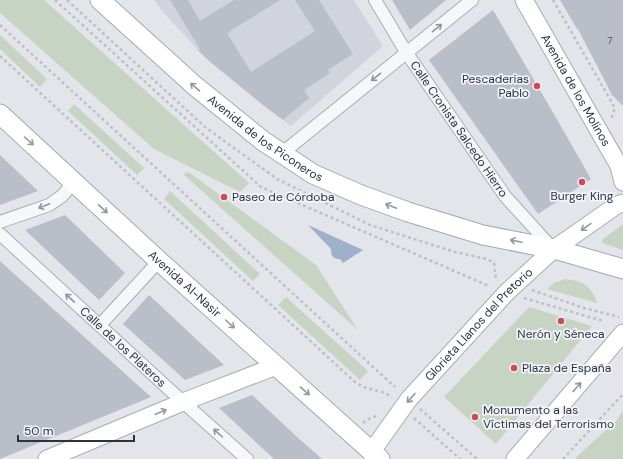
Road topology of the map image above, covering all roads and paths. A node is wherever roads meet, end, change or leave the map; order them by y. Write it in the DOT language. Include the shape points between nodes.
graph roads {
  1 [pos="375,0"];
  2 [pos="472,0"];
  3 [pos="524,0"];
  4 [pos="553,0"];
  5 [pos="103,2"];
  6 [pos="0,25"];
  7 [pos="406,52"];
  8 [pos="0,56"];
  9 [pos="0,114"];
  10 [pos="613,126"];
  11 [pos="281,154"];
  12 [pos="621,167"];
  13 [pos="74,182"];
  14 [pos="623,182"];
  15 [pos="621,199"];
  16 [pos="0,222"];
  17 [pos="0,234"];
  18 [pos="554,249"];
  19 [pos="159,261"];
  20 [pos="623,269"];
  21 [pos="523,298"];
  22 [pos="603,321"];
  23 [pos="100,326"];
  24 [pos="623,333"];
  25 [pos="276,366"];
  26 [pos="395,387"];
  27 [pos="623,394"];
  28 [pos="183,402"];
  29 [pos="402,408"];
  30 [pos="420,408"];
  31 [pos="375,456"];
  32 [pos="47,459"];
  33 [pos="247,459"];
  34 [pos="460,459"];
  35 [pos="477,459"];
  36 [pos="515,459"];
  37 [pos="563,459"];
  1 -- 7 [label="street, Calle Cronista Salcedo Hierro"];
  7 -- 2 [label="street, one-way"];
  3 -- 12 [label="main road, Avenida de los Molinos"];
  4 -- 10 [label="path" via="615,108 610,120"];
  11 -- 5 [label="main road, Avenida de los Piconeros, one-way" via="195,86"];
  6 -- 26 [label="path"];
  7 -- 11 [label="street, one-way"];
  7 -- 18 [label="street, Calle Cronista Salcedo Hierro" via="505,196"];
  8 -- 29 [label="path" via="355,382 386,393"];
  9 -- 13 [label="main road, Avenida Al-Nasir, one-way"];
  18 -- 11 [label="main road, Avenida de los Piconeros, one-way" via="483,234 408,212 313,174"];
  12 -- 14 [label="main road, Avenida de los Molinos"];
  13 -- 16 [label="street, one-way" via="62,196 49,204"];
  13 -- 19 [label="main road, Avenida Al-Nasir, one-way"];
  15 -- 18 [label="main road, Glorieta Llanos del Pretorio, one-way"];
  23 -- 17 [label="street, Calle de los Plateros, one-way"];
  18 -- 20 [label="main road"];
  18 -- 29 [label="main road, Glorieta Llanos del Pretorio, one-way" via="507,292"];
  19 -- 23 [label="street"];
  19 -- 25 [label="main road, Avenida Al-Nasir, one-way"];
  21 -- 22 [label="path"];
  23 -- 28 [label="street, Calle de los Plateros"];
  36 -- 24 [label="main road, one-way"];
  25 -- 28 [label="main road"];
  25 -- 31 [label="main road, Avenida Al-Nasir, one-way"];
  27 -- 37 [label="path"];
  32 -- 28 [label="main road, one-way"];
  33 -- 28 [label="street, Calle de los Plateros, one-way"];
  29 -- 31 [label="main road, Glorieta Llanos del Pretorio"];
  29 -- 34 [label="path"];
  30 -- 35 [label="path"];
}
